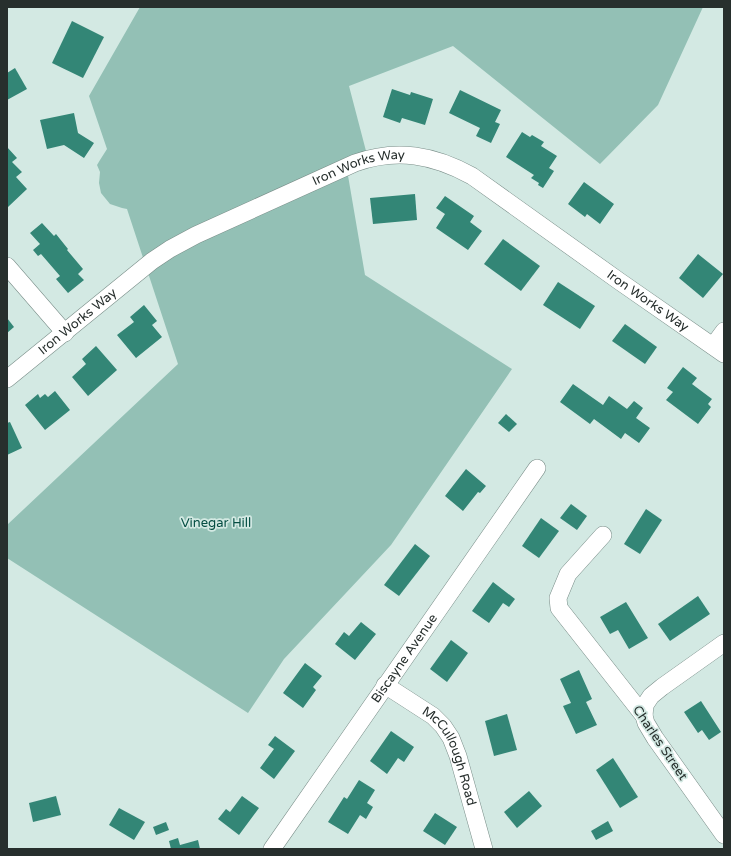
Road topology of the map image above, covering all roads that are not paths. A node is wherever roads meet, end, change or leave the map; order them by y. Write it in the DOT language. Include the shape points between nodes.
graph roads {
  1 [pos="7,266"];
  2 [pos="724,331"];
  3 [pos="65,332"];
  4 [pos="719,350"];
  5 [pos="7,380"];
  6 [pos="537,468"];
  7 [pos="603,535"];
  8 [pos="724,643"];
  9 [pos="385,686"];
  10 [pos="644,716"];
  11 [pos="724,835"];
  12 [pos="481,847"];
  13 [pos="272,849"];
  1 -- 3 [label="street"];
  2 -- 4 [label="street"];
  3 -- 4 [label="street, Iron Works Way" via="152,261 196,235 355,162 381,156 408,155 435,159 472,176"];
  3 -- 5 [label="street, Iron Works Way"];
  6 -- 9 [label="street, Biscayne Avenue"];
  7 -- 10 [label="street, Charles Street" via="568,574 558,598 559,608"];
  8 -- 10 [label="street" via="651,696 645,705"];
  9 -- 12 [label="street, McCullough Road" via="433,716 451,738"];
  9 -- 13 [label="street, Biscayne Avenue"];
  10 -- 11 [label="street, Charles Street" via="655,738"];
}
